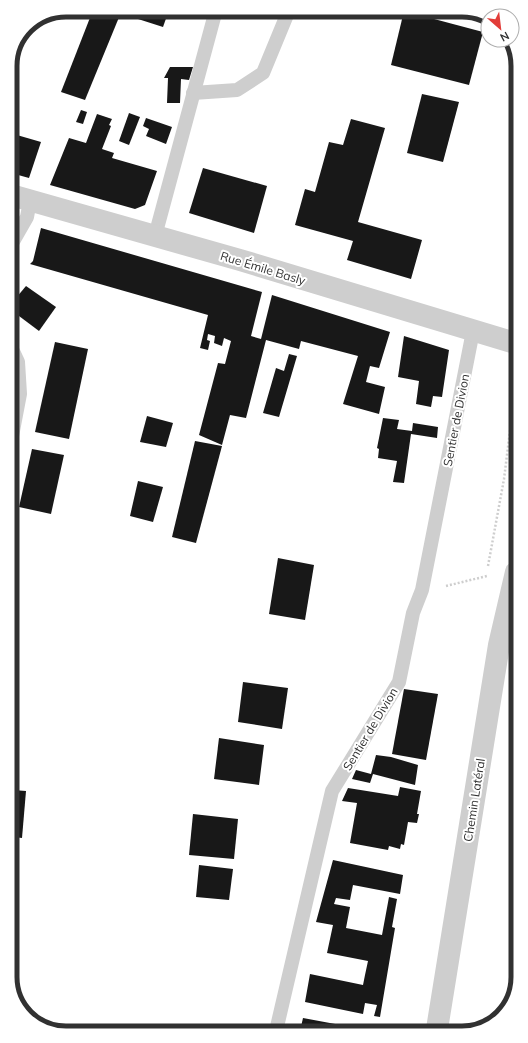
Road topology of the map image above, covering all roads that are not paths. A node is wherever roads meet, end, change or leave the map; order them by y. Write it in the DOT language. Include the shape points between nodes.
graph roads {
  1 [pos="214,17"];
  2 [pos="286,17"];
  3 [pos="193,93"];
  4 [pos="21,198"];
  5 [pos="17,234"];
  6 [pos="155,236"];
  7 [pos="473,331"];
  8 [pos="511,342"];
  9 [pos="17,360"];
  10 [pos="17,410"];
  11 [pos="511,593"];
  12 [pos="277,1026"];
  13 [pos="437,1026"];
  1 -- 3 [label="lane"];
  2 -- 3 [label="lane" via="263,73 237,90"];
  3 -- 6 [label="lane"];
  4 -- 5 [label="lane" via="27,217"];
  4 -- 6 [label="street, Rue Émile Basly"];
  6 -- 7 [label="street, Rue Émile Basly"];
  7 -- 8 [label="street, Rue Émile Basly"];
  7 -- 12 [label="lane, Sentier de Divion" via="422,590 413,613 399,682 332,791"];
  9 -- 10 [label="lane" via="20,394"];
  11 -- 13 [label="street, Chemin Latéral" via="499,645"];
}
